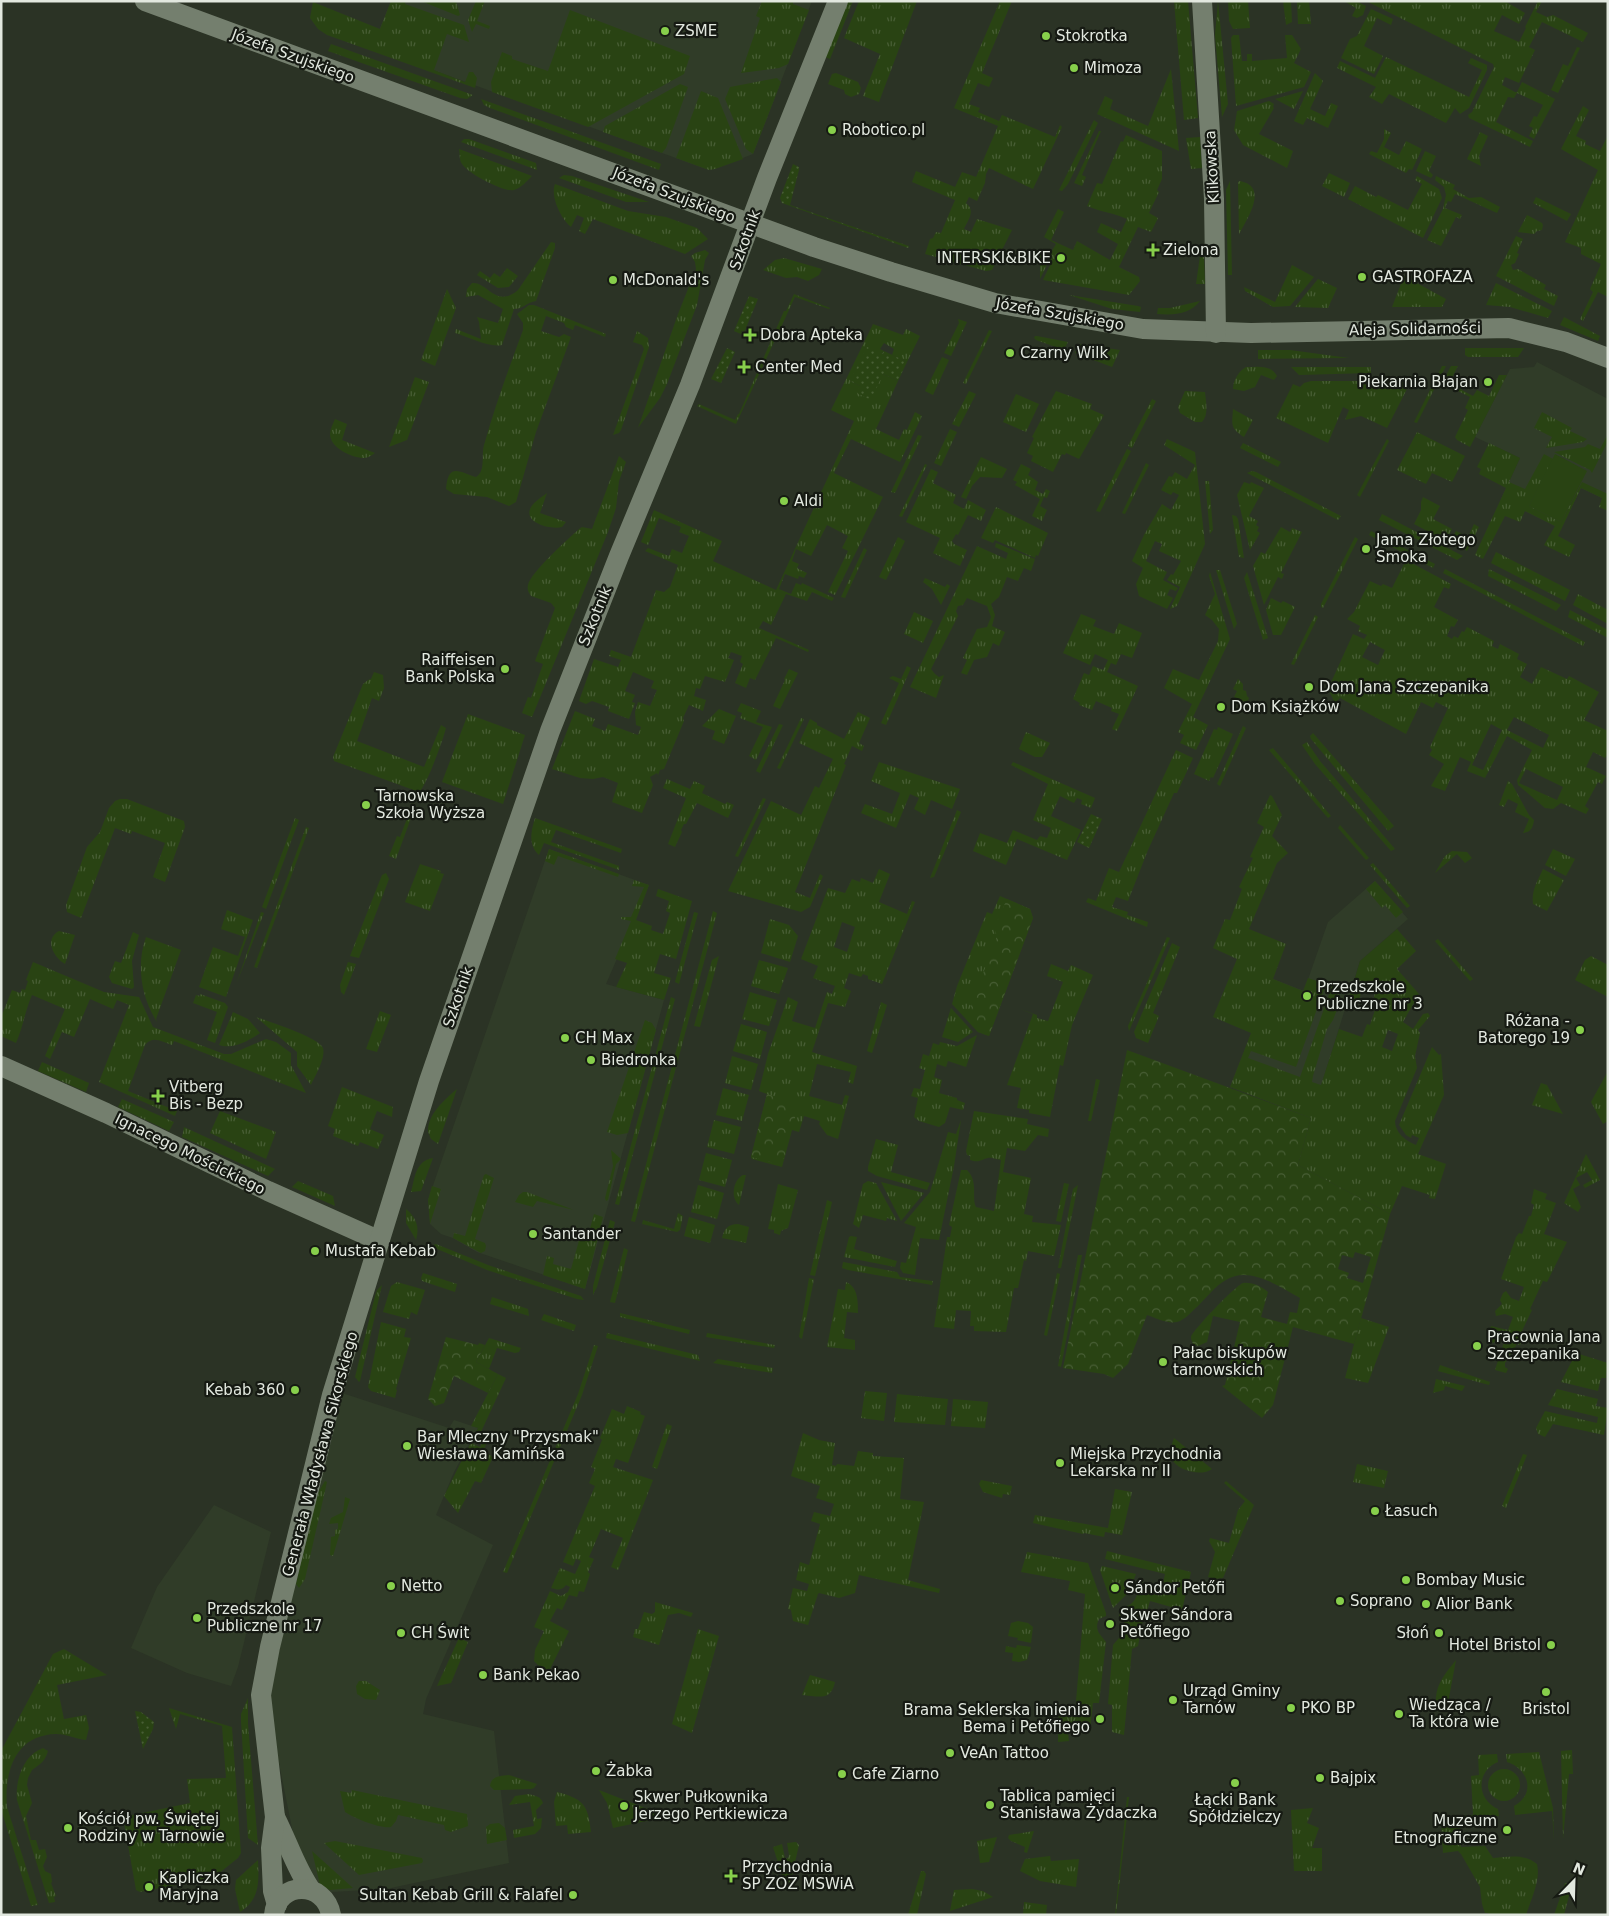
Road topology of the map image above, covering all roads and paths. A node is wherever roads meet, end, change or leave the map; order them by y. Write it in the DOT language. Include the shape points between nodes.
graph roads {
  1 [pos="145,1"];
  2 [pos="838,1"];
  3 [pos="1202,1"];
  4 [pos="751,224"];
  5 [pos="1216,333"];
  6 [pos="1608,358"];
  7 [pos="1,1066"];
  8 [pos="380,1241"];
  9 [pos="275,1817"];
  10 [pos="311,1890"];
  11 [pos="272,1911"];
  12 [pos="331,1915"];
  1 -- 4 [label="street, Józefa Szujskiego"];
  2 -- 4 [label="street, Szkotnik"];
  3 -- 5 [label="street, Klikowska" via="1214,190"];
  4 -- 5 [label="street, Józefa Szujskiego" via="856,261 995,303 1143,329"];
  4 -- 8 [label="street, Szkotnik" via="690,385 550,731 429,1081"];
  5 -- 6 [label="street, Aleja Solidarności" via="1509,328 1566,342"];
  7 -- 8 [label="street, Ignacego Mościckiego"];
  8 -- 9 [label="street, Generała Władysława Sikorskiego" via="332,1395 261,1695"];
  9 -- 10 [label="street, Generała Władysława Sikorskiego" via="299,1873"];
  9 -- 11 [label="street, Generała Władysława Sikorskiego" via="271,1848"];
  10 -- 11 [label="street" via="301,1888 292,1891"];
  10 -- 12 [label="street, Generała Władysława Sikorskiego" via="325,1899"];
}
